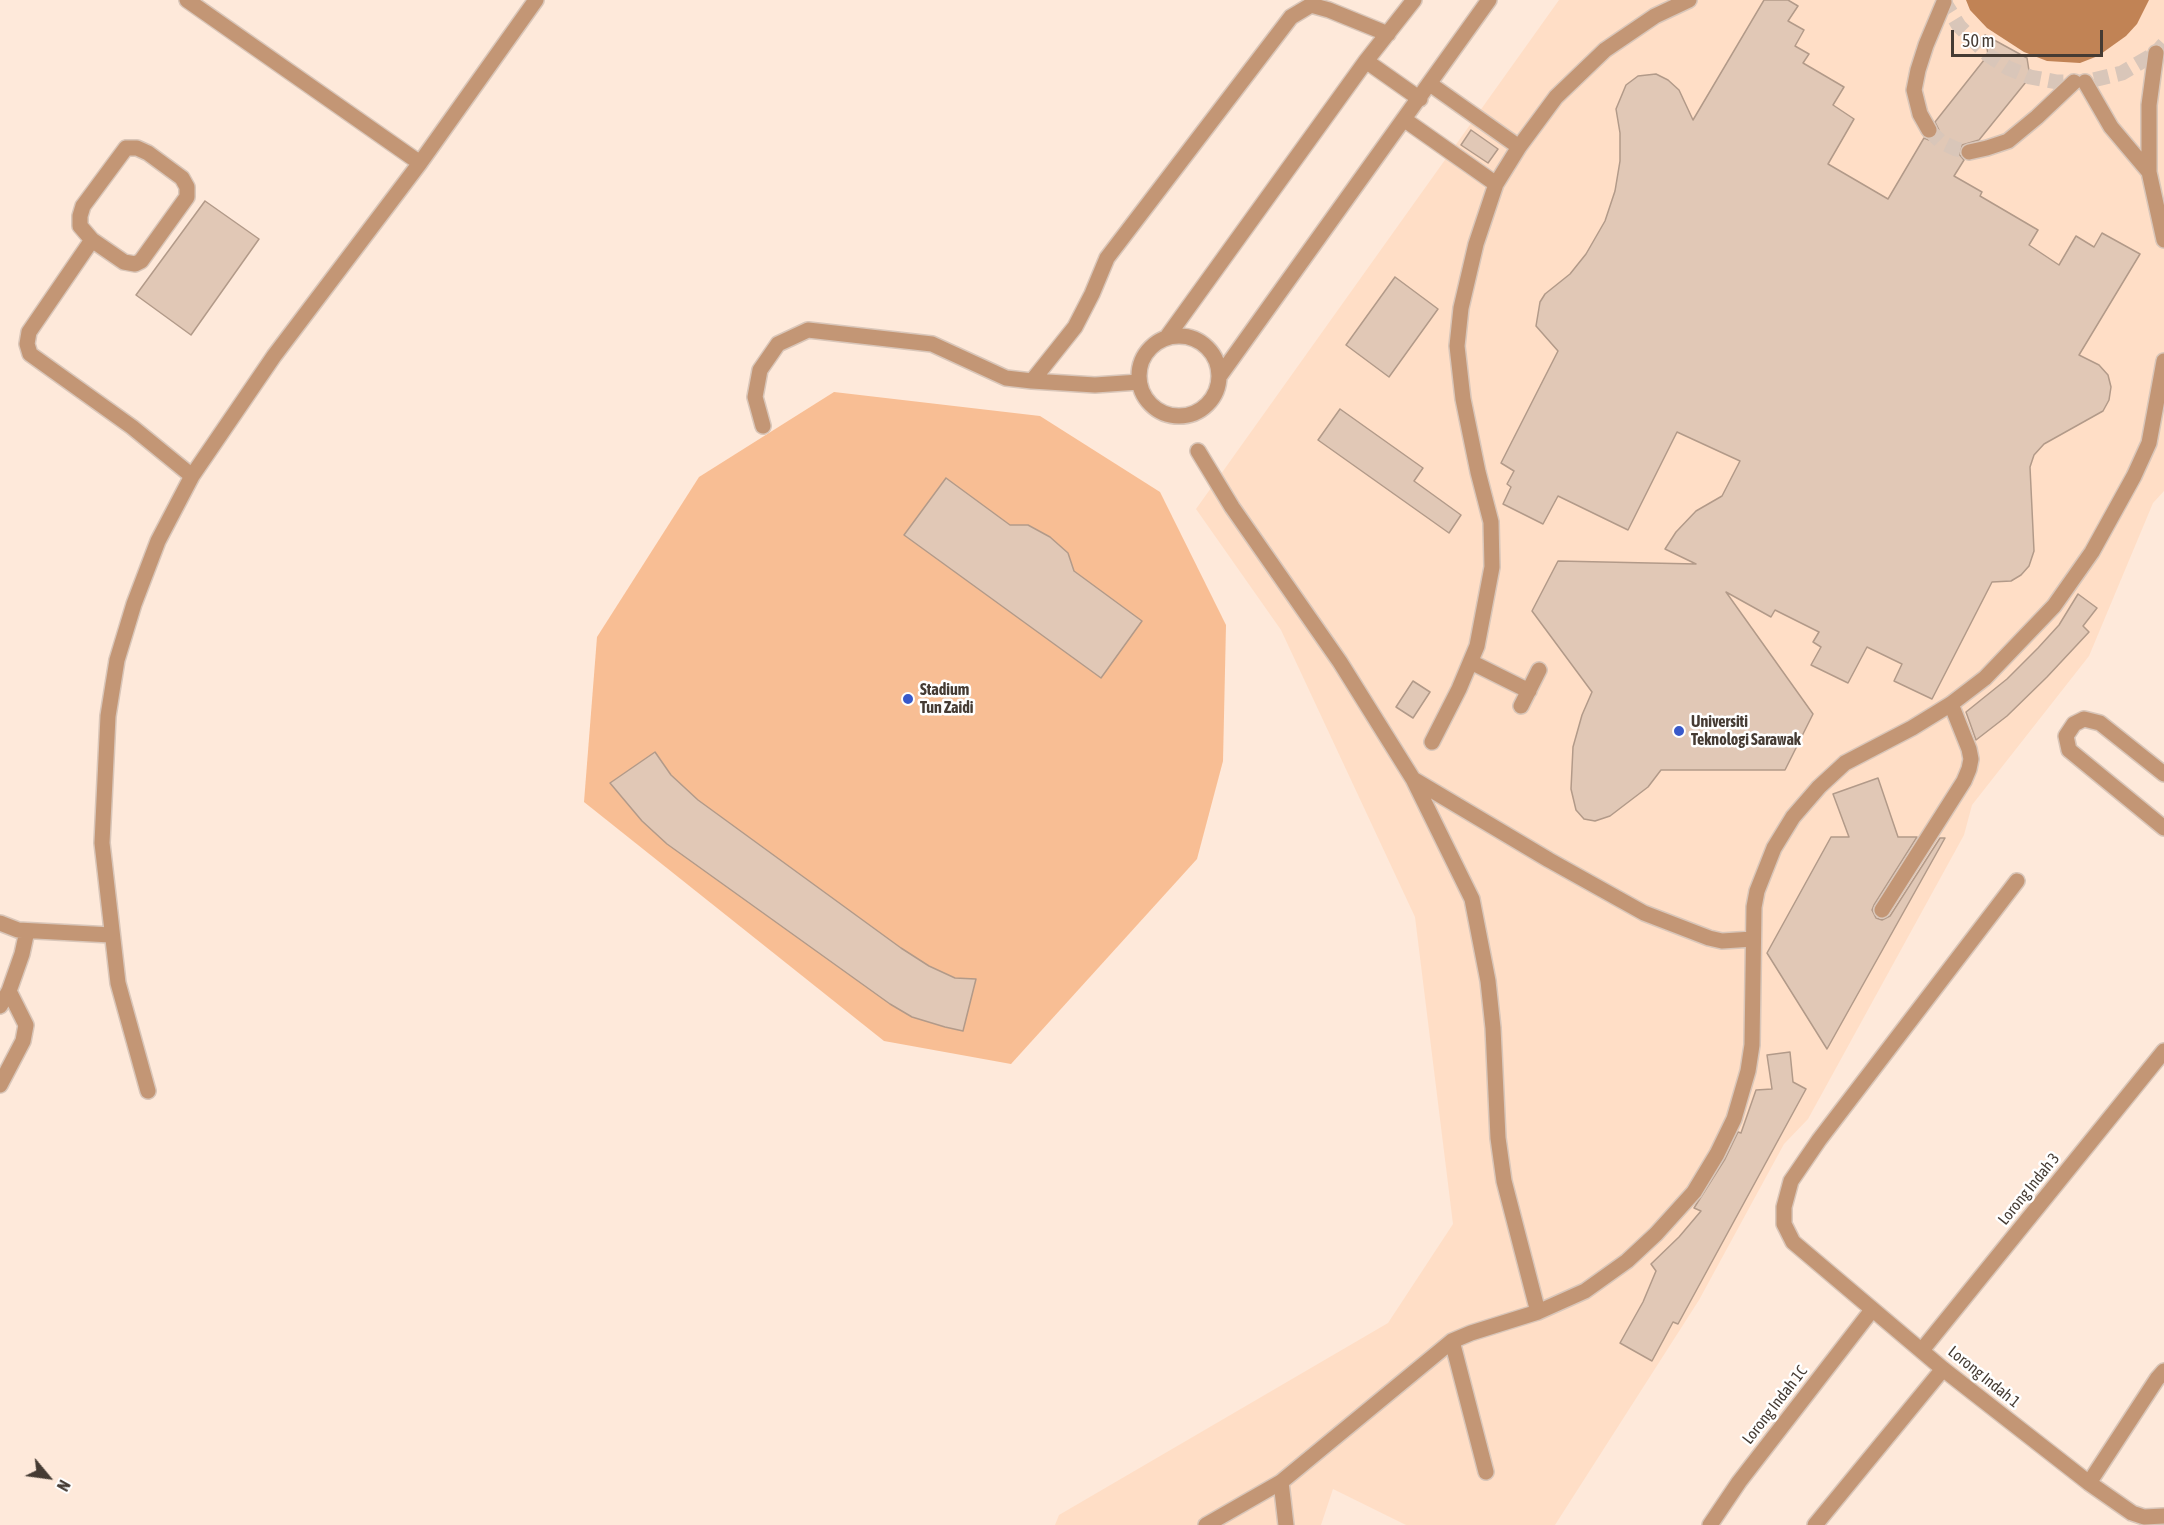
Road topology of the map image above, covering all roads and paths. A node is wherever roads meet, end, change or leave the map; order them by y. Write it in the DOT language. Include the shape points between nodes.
graph roads {
  1 [pos="187,0"];
  2 [pos="536,0"];
  3 [pos="1414,0"];
  4 [pos="1490,0"];
  5 [pos="1689,0"];
  6 [pos="1944,2"];
  7 [pos="1388,34"];
  8 [pos="2156,53"];
  9 [pos="1366,61"];
  10 [pos="1430,84"];
  11 [pos="1420,99"];
  12 [pos="1405,120"];
  13 [pos="1929,130"];
  14 [pos="1519,147"];
  15 [pos="1969,152"];
  16 [pos="420,163"];
  17 [pos="2149,172"];
  18 [pos="1496,184"];
  19 [pos="92,240"];
  20 [pos="2164,240"];
  21 [pos="1167,337"];
  22 [pos="2164,361"];
  23 [pos="1219,377"];
  24 [pos="1032,381"];
  25 [pos="1139,382"];
  26 [pos="763,426"];
  27 [pos="1198,451"];
  28 [pos="192,476"];
  29 [pos="1471,662"];
  30 [pos="1539,670"];
  31 [pos="1529,691"];
  32 [pos="1951,704"];
  33 [pos="1521,706"];
  34 [pos="1432,742"];
  35 [pos="2164,774"];
  36 [pos="1413,779"];
  37 [pos="2164,828"];
  38 [pos="2017,881"];
  39 [pos="1882,910"];
  40 [pos="0,923"];
  41 [pos="27,931"];
  42 [pos="111,935"];
  43 [pos="1753,939"];
  44 [pos="9,991"];
  45 [pos="0,1006"];
  46 [pos="2164,1051"];
  47 [pos="0,1085"];
  48 [pos="148,1090"];
  49 [pos="1872,1310"];
  50 [pos="1538,1312"];
  51 [pos="1452,1341"];
  52 [pos="1922,1350"];
  53 [pos="1943,1369"];
  54 [pos="2164,1371"];
  55 [pos="1486,1472"];
  56 [pos="1281,1482"];
  57 [pos="2089,1483"];
  58 [pos="2164,1516"];
  59 [pos="2142,1521"];
  60 [pos="1206,1525"];
  61 [pos="1286,1525"];
  62 [pos="1710,1525"];
  63 [pos="1815,1525"];
  1 -- 16 [label="street"];
  2 -- 16 [label="street"];
  3 -- 7 [label="street"];
  4 -- 10 [label="street"];
  5 -- 14 [label="street" via="1655,16 1605,50 1556,97"];
  6 -- 13 [label="street" via="1926,45 1914,90"];
  7 -- 9 [label="street"];
  7 -- 24 [label="street" via="1311,5 1291,16 1107,258 1075,327"];
  8 -- 17 [label="street" via="2149,105"];
  9 -- 11 [label="street"];
  9 -- 21 [label="street"];
  10 -- 11 [label="street"];
  10 -- 14 [label="street"];
  11 -- 12 [label="street"];
  12 -- 18 [label="street"];
  12 -- 23 [label="street"];
  14 -- 18 [label="street"];
  15 -- 17 [label="street" via="2008,141 2079,82"];
  16 -- 28 [label="street" via="281,348"];
  17 -- 20 [label="street"];
  18 -- 29 [label="street" via="1476,244 1461,308 1457,346 1463,399 1491,522 1491,577 1478,646"];
  19 -- 19 [label="street" via="80,226 83,206 126,148 148,153 182,178 187,197 141,261 124,262"];
  19 -- 28 [label="street" via="29,332 30,354 132,427"];
  21 -- 23 [label="street" via="1180,335 1204,344 1213,353"];
  21 -- 25 [label="street" via="1142,359"];
  22 -- 32 [label="street" via="2149,443 2092,552 2054,606 2015,649"];
  23 -- 25 [label="street" via="1217,390 1205,406 1188,416 1175,417 1147,402"];
  24 -- 25 [label="street" via="1095,385"];
  24 -- 26 [label="street" via="1006,378 932,344 808,330 778,344 760,370 755,397"];
  27 -- 36 [label="street" via="1232,507 1340,662"];
  28 -- 42 [label="street" via="158,541 117,660 108,716 102,843"];
  29 -- 31 [label="street"];
  29 -- 34 [label="street"];
  30 -- 31 [label="street"];
  31 -- 33 [label="street"];
  32 -- 39 [label="street" via="1969,749 1970,769"];
  32 -- 43 [label="street" via="1845,763 1793,817 1774,848 1757,891"];
  35 -- 37 [label="street" via="2100,723 2084,719 2074,724 2066,736 2069,750"];
  36 -- 43 [label="street" via="1644,913 1709,938"];
  36 -- 50 [label="street" via="1472,899 1494,1028 1498,1138 1504,1180"];
  38 -- 49 [label="street, Lorong Indah 1" via="1791,1181 1784,1224 1793,1242"];
  40 -- 41 [label="street"];
  41 -- 42 [label="street"];
  41 -- 44 [label="street"];
  42 -- 48 [label="street" via="118,983"];
  43 -- 50 [label="street" via="1752,1045 1748,1071 1734,1119 1718,1154 1694,1192 1627,1261 1585,1291"];
  44 -- 45 [label="street"];
  44 -- 47 [label="street" via="26,1025 23,1041"];
  46 -- 52 [label="street, Lorong Indah 3"];
  49 -- 52 [label="street, Lorong Indah 1"];
  49 -- 62 [label="street, Lorong Indah 1C"];
  50 -- 51 [label="street"];
  51 -- 55 [label="street"];
  51 -- 56 [label="street"];
  52 -- 53 [label="street, Lorong Indah 1"];
  53 -- 57 [label="street, Lorong Indah 1"];
  53 -- 63 [label="street"];
  54 -- 57 [label="street"];
  56 -- 60 [label="street"];
  56 -- 61 [label="street"];
  57 -- 59 [label="street, Lorong Indah 1"];
  58 -- 59 [label="street, Lorong Indah 1"];
}
